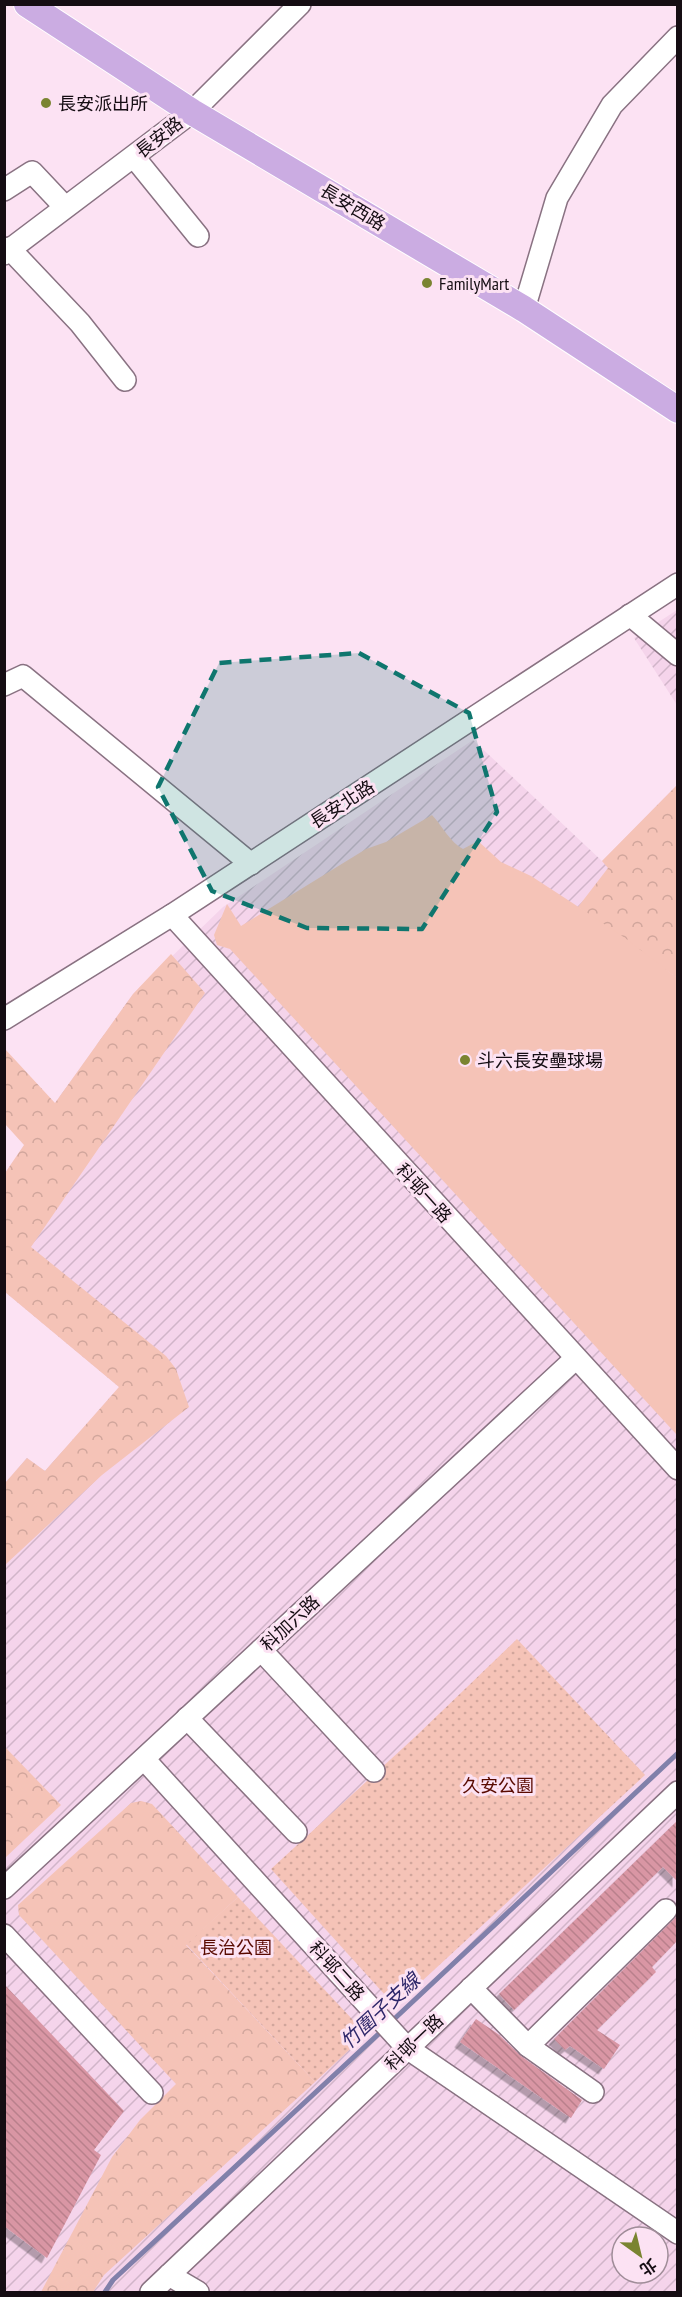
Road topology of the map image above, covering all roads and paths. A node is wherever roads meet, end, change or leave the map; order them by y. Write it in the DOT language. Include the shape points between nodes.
graph roads {
  1 [pos="27,4"];
  2 [pos="300,4"];
  3 [pos="678,37"];
  4 [pos="192,111"];
  5 [pos="134,157"];
  6 [pos="4,190"];
  7 [pos="65,207"];
  8 [pos="198,236"];
  9 [pos="7,251"];
  10 [pos="524,309"];
  11 [pos="124,380"];
  12 [pos="678,410"];
  13 [pos="678,584"];
  14 [pos="630,615"];
  15 [pos="678,655"];
  16 [pos="4,685"];
  17 [pos="251,864"];
  18 [pos="172,915"];
  19 [pos="4,1018"];
  20 [pos="575,1359"];
  21 [pos="678,1469"];
  22 [pos="261,1650"];
  23 [pos="188,1718"];
  24 [pos="144,1759"];
  25 [pos="374,1771"];
  26 [pos="678,1792"];
  27 [pos="296,1832"];
  28 [pos="4,1888"];
  29 [pos="666,1910"];
  30 [pos="4,1935"];
  31 [pos="471,1988"];
  32 [pos="528,2046"];
  33 [pos="407,2048"];
  34 [pos="592,2092"];
  35 [pos="152,2093"];
  36 [pos="678,2233"];
  37 [pos="169,2275"];
  38 [pos="151,2292"];
  39 [pos="198,2292"];
  1 -- 4 [label="main road, 長安西路"];
  2 -- 4 [label="street, 長安路"];
  3 -- 10 [label="street" via="612,105 557,198"];
  4 -- 5 [label="street, 長安路"];
  4 -- 10 [label="main road, 長安西路"];
  5 -- 7 [label="street, 長安路"];
  5 -- 8 [label="street"];
  6 -- 7 [label="street" via="32,172"];
  7 -- 9 [label="street, 長安路"];
  9 -- 11 [label="street" via="80,323"];
  10 -- 12 [label="main road, 長安西路"];
  13 -- 14 [label="street, 長安北路"];
  14 -- 15 [label="street"];
  14 -- 17 [label="street, 長安北路"];
  16 -- 17 [label="street" via="23,676"];
  17 -- 18 [label="street, 長安北路"];
  18 -- 19 [label="street, 長安北路"];
  18 -- 20 [label="street, 科邨一路"];
  20 -- 21 [label="street, 科邨一路"];
  20 -- 22 [label="street, 科加六路"];
  22 -- 23 [label="street, 科加六路"];
  22 -- 25 [label="street"];
  23 -- 24 [label="street, 科加六路"];
  23 -- 27 [label="street"];
  24 -- 28 [label="street, 科加六路"];
  24 -- 33 [label="street, 科邨二路"];
  26 -- 31 [label="street, 科邨一路"];
  29 -- 32 [label="street"];
  30 -- 35 [label="street"];
  31 -- 32 [label="street"];
  31 -- 33 [label="street, 科邨一路"];
  32 -- 34 [label="street"];
  33 -- 36 [label="street, 科邨二路"];
  33 -- 37 [label="street, 科邨一路"];
  37 -- 38 [label="street, 科邨一路"];
  37 -- 39 [label="street"];
}
